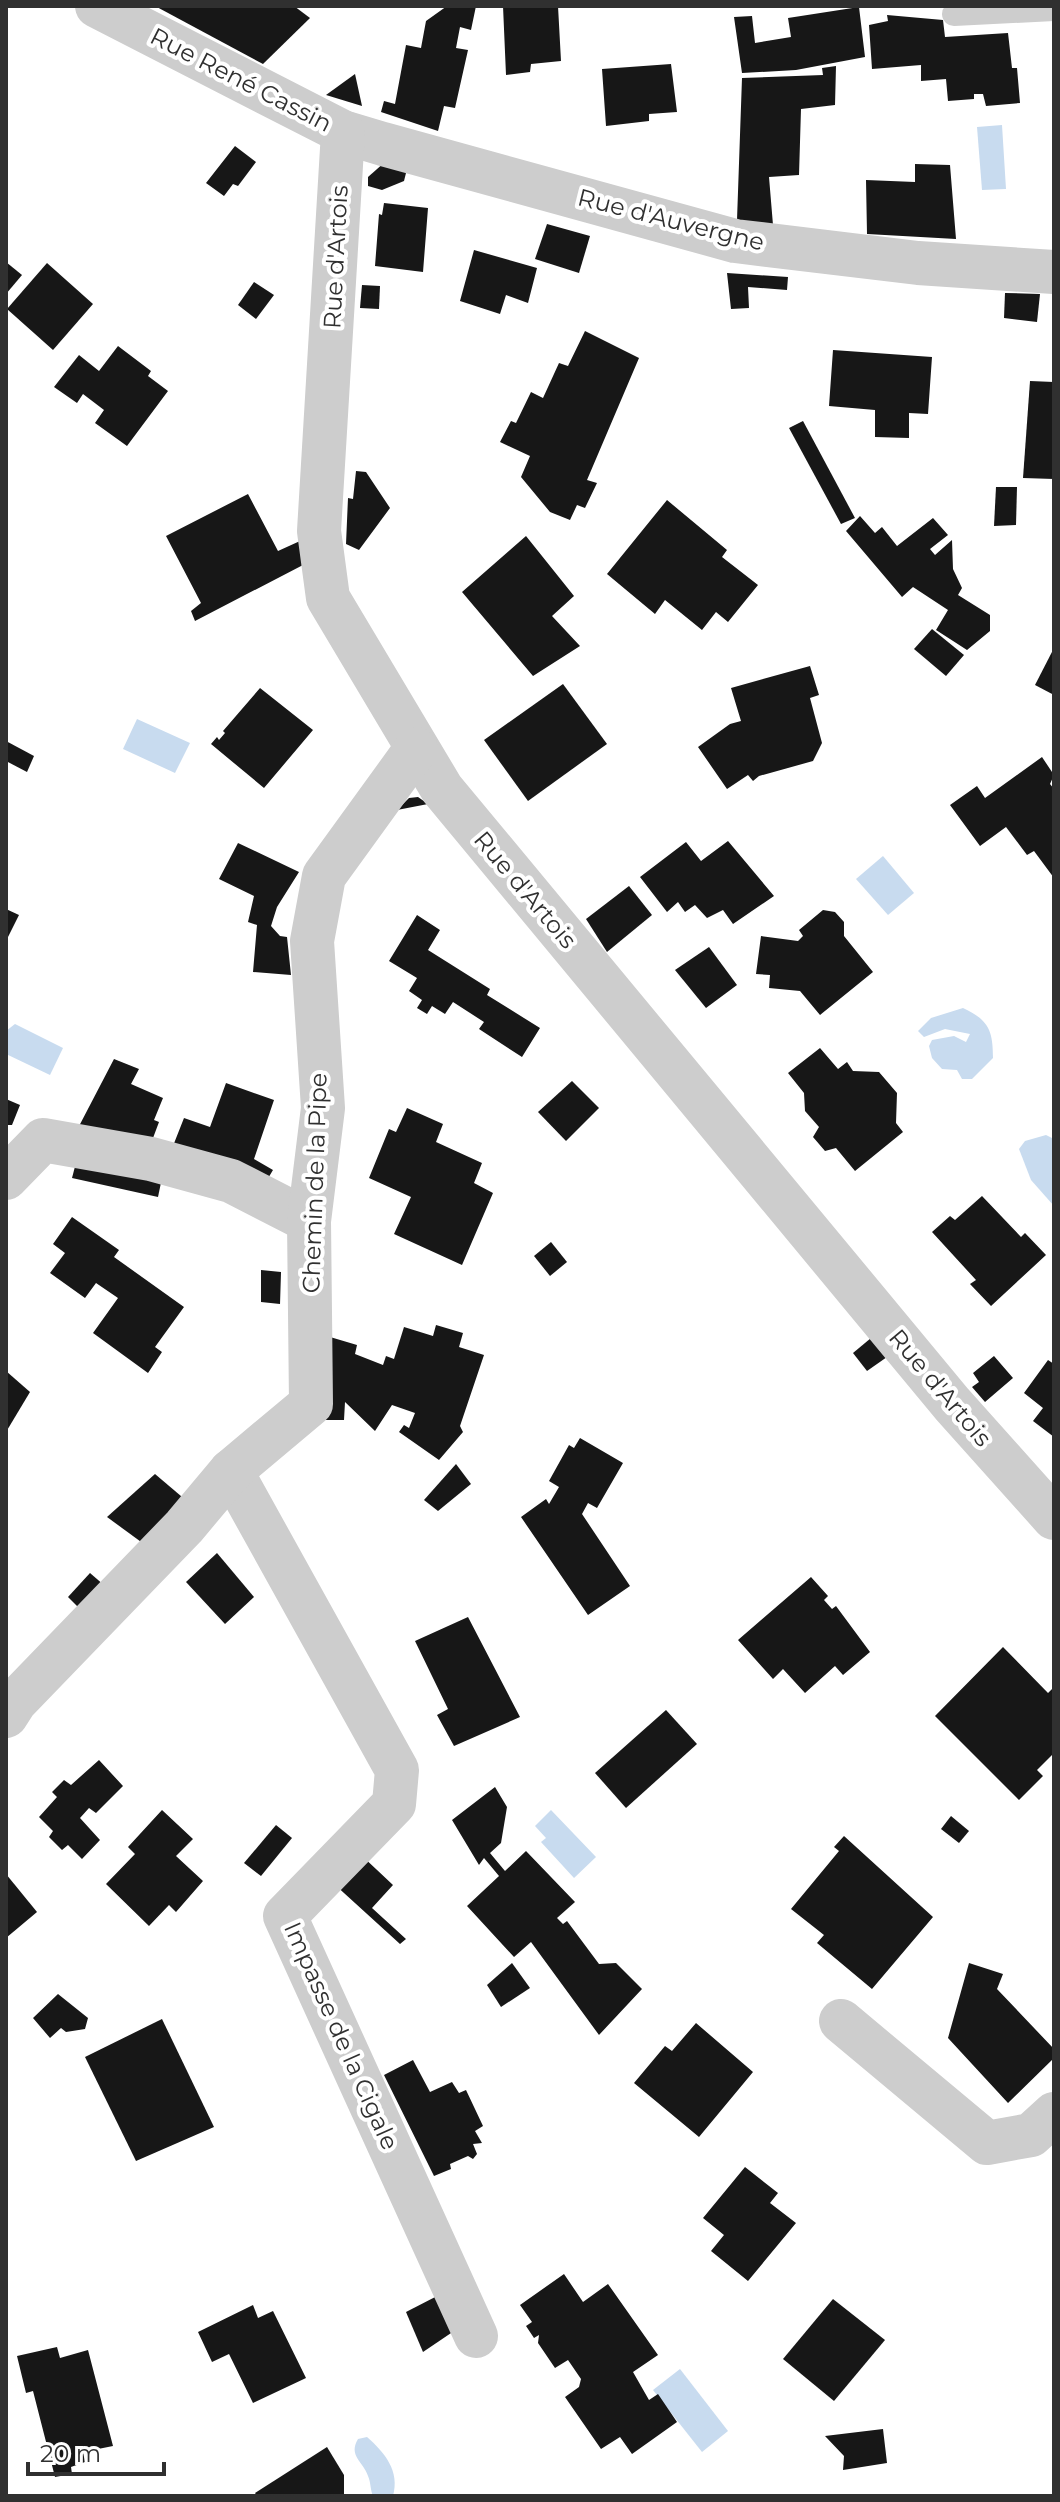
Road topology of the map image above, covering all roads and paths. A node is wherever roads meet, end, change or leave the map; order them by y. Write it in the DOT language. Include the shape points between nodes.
graph roads {
  1 [pos="97,6"];
  2 [pos="1054,9"];
  3 [pos="954,14"];
  4 [pos="343,132"];
  5 [pos="1054,272"];
  6 [pos="416,749"];
  7 [pos="6,1178"];
  8 [pos="309,1221"];
  9 [pos="231,1471"];
  10 [pos="1053,1515"];
  11 [pos="6,1716"];
  12 [pos="841,2021"];
  13 [pos="1054,2114"];
  14 [pos="476,2336"];
  1 -- 4 [label="street, Rue René Cassin"];
  2 -- 3 [label="lane"];
  4 -- 5 [label="street, Rue d'Auvergne" via="735,241 918,263"];
  4 -- 6 [label="street, Rue d'Artois" via="319,531 328,598"];
  6 -- 8 [label="street, Chemin de la Pipe" via="324,876 312,941 323,1108"];
  6 -- 10 [label="street, Rue d'Artois" via="442,789 952,1404"];
  7 -- 8 [label="street" via="43,1140 151,1159 231,1181"];
  8 -- 9 [label="street, Chemin de la Pipe" via="311,1404"];
  9 -- 11 [label="street, Chemin de la Pipe"];
  9 -- 14 [label="street, Impasse de la Cigale" via="397,1770 394,1804 285,1916"];
  12 -- 13 [label="street" via="987,2143 1031,2135"];
}
